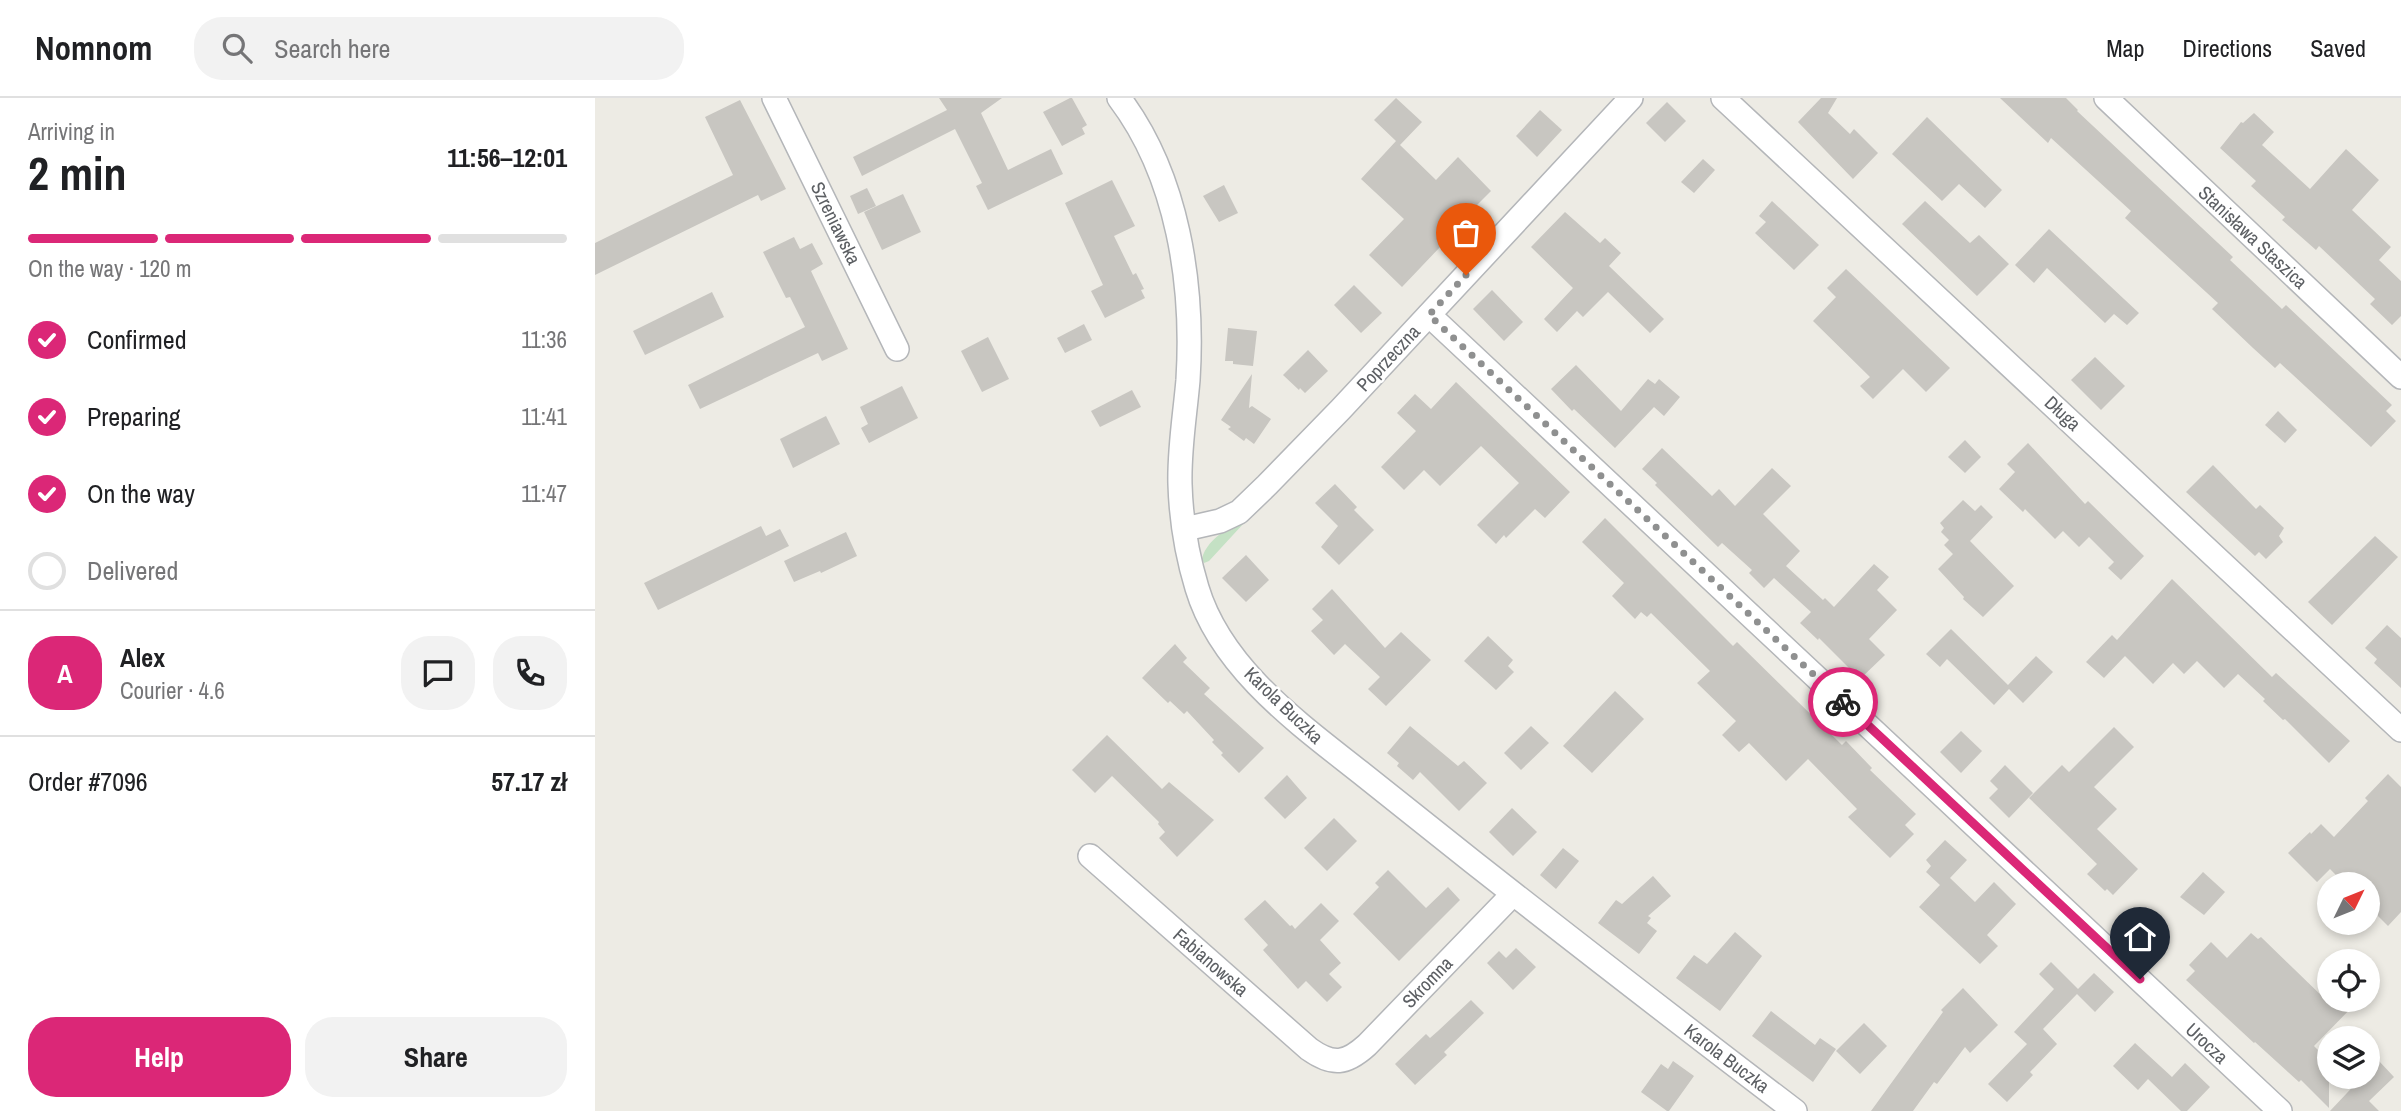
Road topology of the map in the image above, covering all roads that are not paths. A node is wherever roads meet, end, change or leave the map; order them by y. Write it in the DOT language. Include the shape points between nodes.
graph roads {
  1 [pos="774,98"];
  2 [pos="1119,98"];
  3 [pos="1631,98"];
  4 [pos="1723,98"];
  5 [pos="2106,98"];
  6 [pos="1429,315"];
  7 [pos="897,349"];
  8 [pos="2401,377"];
  9 [pos="1185,529"];
  10 [pos="2400,726"];
  11 [pos="1090,856"];
  12 [pos="1513,894"];
  13 [pos="1336,1062"];
  14 [pos="1795,1111"];
  15 [pos="2280,1111"];
  1 -- 7 [label="street, Szreniawska"];
  2 -- 9 [label="street, Karola Buczka" via="1157,167 1179,243 1188,323 1180,485"];
  3 -- 6 [label="street, Poprzeczna"];
  4 -- 10 [label="street, Długa"];
  5 -- 8 [label="street, Stanisława Staszica"];
  6 -- 9 [label="street, Poprzeczna" via="1239,512"];
  6 -- 15 [label="street, Urocza"];
  9 -- 12 [label="street, Karola Buczka" via="1203,605 1226,645 1255,680 1325,745"];
  11 -- 13 [label="street, Fabianowska" via="1310,1049"];
  12 -- 13 [label="street, Skromna" via="1367,1045"];
  12 -- 14 [label="street, Karola Buczka"];
}
